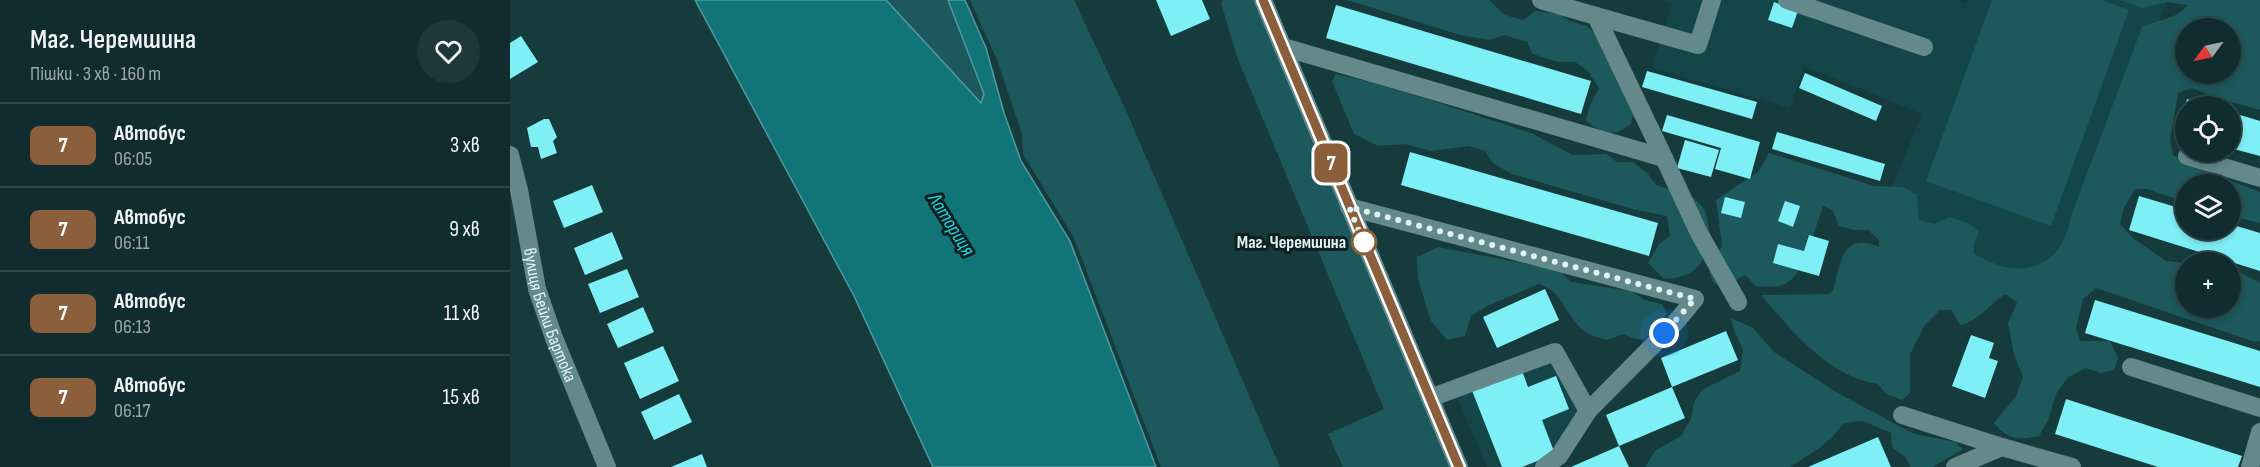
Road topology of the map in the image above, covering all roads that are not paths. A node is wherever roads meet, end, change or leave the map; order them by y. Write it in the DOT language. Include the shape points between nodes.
graph roads {
  1 [pos="1263,0"];
  2 [pos="1541,0"];
  3 [pos="1712,0"];
  4 [pos="1787,0"];
  5 [pos="1565,3"];
  6 [pos="1596,16"];
  7 [pos="1284,47"];
  8 [pos="1924,47"];
  9 [pos="510,155"];
  10 [pos="1664,158"];
  11 [pos="2207,162"];
  12 [pos="2260,178"];
  13 [pos="1349,207"];
  14 [pos="1738,302"];
  15 [pos="2131,367"];
  16 [pos="1430,399"];
  17 [pos="2260,408"];
  18 [pos="1587,411"];
  19 [pos="1902,415"];
  20 [pos="2260,432"];
  21 [pos="2002,447"];
  22 [pos="607,467"];
  23 [pos="1459,467"];
  24 [pos="1545,467"];
  25 [pos="1955,467"];
  26 [pos="2072,467"];
  27 [pos="2250,467"];
  1 -- 7 [label="street"];
  2 -- 5 [label="street"];
  3 -- 6 [label="street" via="1698,45"];
  4 -- 8 [label="street"];
  5 -- 6 [label="street"];
  6 -- 10 [label="street"];
  7 -- 10 [label="street"];
  7 -- 13 [label="street"];
  9 -- 22 [label="street, вулиця Бейли Бартока" via="537,289"];
  10 -- 14 [label="street" via="1699,233"];
  11 -- 12 [label="street"];
  13 -- 16 [label="street"];
  13 -- 18 [label="street" via="1695,299"];
  15 -- 17 [label="street"];
  16 -- 18 [label="street" via="1555,352"];
  16 -- 23 [label="street"];
  18 -- 24 [label="street" via="1558,456"];
  19 -- 21 [label="street"];
  20 -- 27 [label="street"];
  21 -- 25 [label="street"];
  21 -- 26 [label="street"];
}
